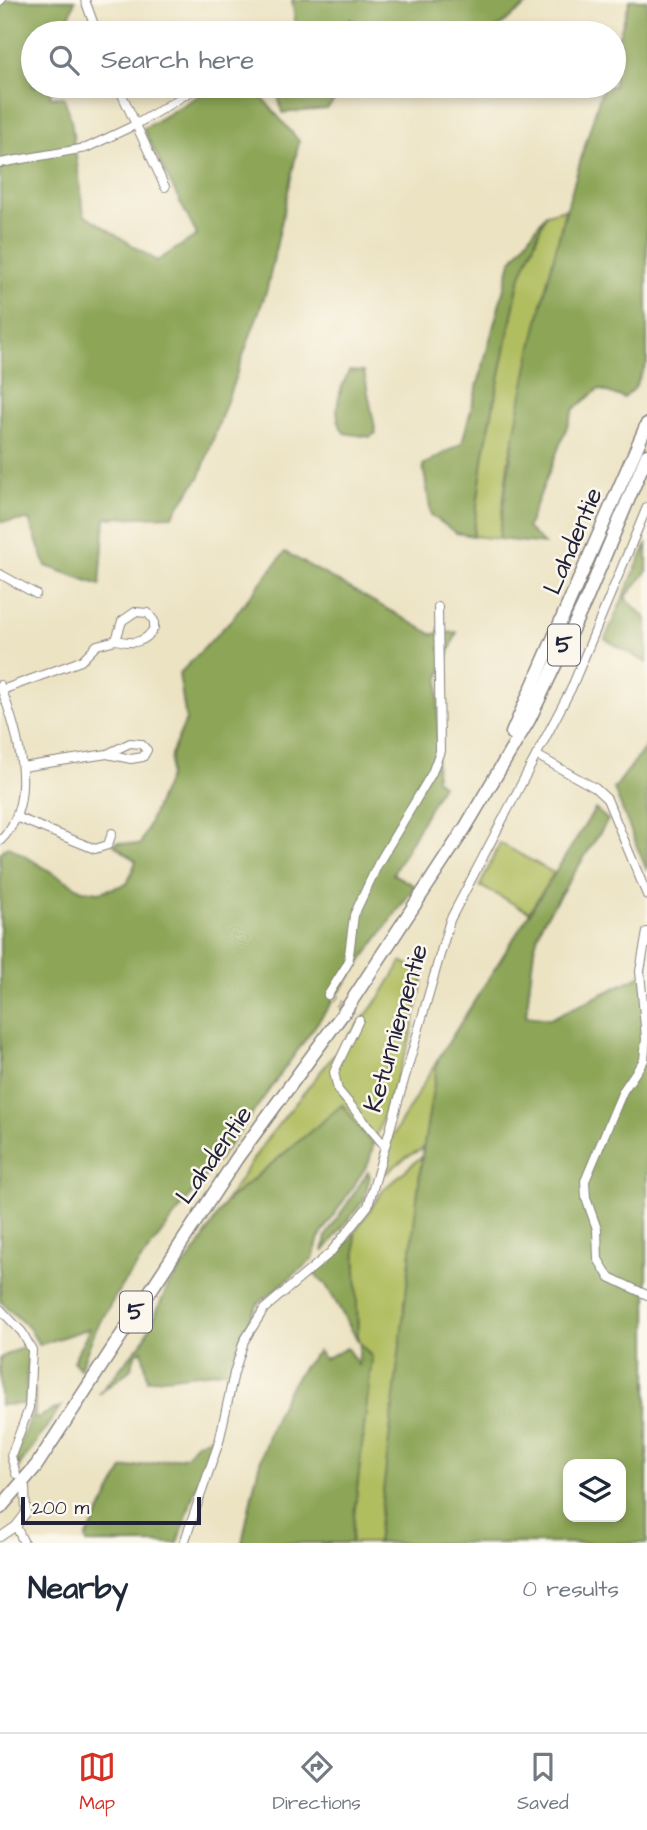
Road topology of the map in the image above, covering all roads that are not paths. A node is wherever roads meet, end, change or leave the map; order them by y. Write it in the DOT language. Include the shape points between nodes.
graph roads {
  1 [pos="85,0"];
  2 [pos="93,21"];
  3 [pos="123,98"];
  4 [pos="180,98"];
  5 [pos="135,125"];
  6 [pos="0,163"];
  7 [pos="165,187"];
  8 [pos="647,424"];
  9 [pos="647,456"];
  10 [pos="647,508"];
  11 [pos="0,573"];
  12 [pos="36,594"];
  13 [pos="438,607"];
  14 [pos="116,640"];
  15 [pos="1,687"];
  16 [pos="107,754"];
  17 [pos="538,756"];
  18 [pos="22,767"];
  19 [pos="16,817"];
  20 [pos="466,828"];
  21 [pos="112,833"];
  22 [pos="0,841"];
  23 [pos="647,895"];
  24 [pos="647,932"];
  25 [pos="328,995"];
  26 [pos="359,1020"];
  27 [pos="384,1145"];
  28 [pos="647,1295"];
  29 [pos="0,1309"];
  30 [pos="16,1474"];
  31 [pos="25,1487"];
  32 [pos="0,1508"];
  33 [pos="16,1526"];
  34 [pos="0,1537"];
  35 [pos="24,1543"];
  36 [pos="184,1543"];
  1 -- 2 [label="street"];
  3 -- 5 [label="street"];
  4 -- 5 [label="street"];
  5 -- 6 [label="street" via="86,148"];
  5 -- 7 [label="street"];
  8 -- 20 [label="highway, Lahdentie / 5" via="520,717"];
  9 -- 20 [label="highway, Lahdentie / 5" via="529,720"];
  10 -- 17 [label="street, Ketunniementie" via="600,625"];
  11 -- 12 [label="street"];
  13 -- 25 [label="street" via="440,751 432,774 378,864 354,915 348,963"];
  14 -- 14 [label="street" via="122,621 135,612 148,613 155,621 155,628 144,640"];
  14 -- 15 [label="street" via="97,645 81,662"];
  15 -- 18 [label="street"];
  16 -- 18 [label="street"];
  17 -- 23 [label="street" via="596,788 607,799"];
  17 -- 27 [label="street, Ketunniementie" via="450,920"];
  18 -- 19 [label="street"];
  19 -- 21 [label="street" via="95,849 108,845"];
  19 -- 22 [label="street"];
  20 -- 32 [label="highway, Lahdentie / 5" via="348,1008 237,1158 36,1466"];
  24 -- 28 [label="street" via="640,971 644,1060 623,1091 585,1181 597,1229 598,1259 608,1276"];
  26 -- 27 [label="street" via="334,1072 338,1090"];
  27 -- 36 [label="street, Ketunniementie" via="368,1206 330,1253 264,1309 244,1341 219,1442"];
  29 -- 30 [label="street" via="32,1350 29,1408 11,1456"];
  31 -- 33 [label="street" via="28,1505"];
  33 -- 34 [label="street"];
  33 -- 35 [label="street"];
}
